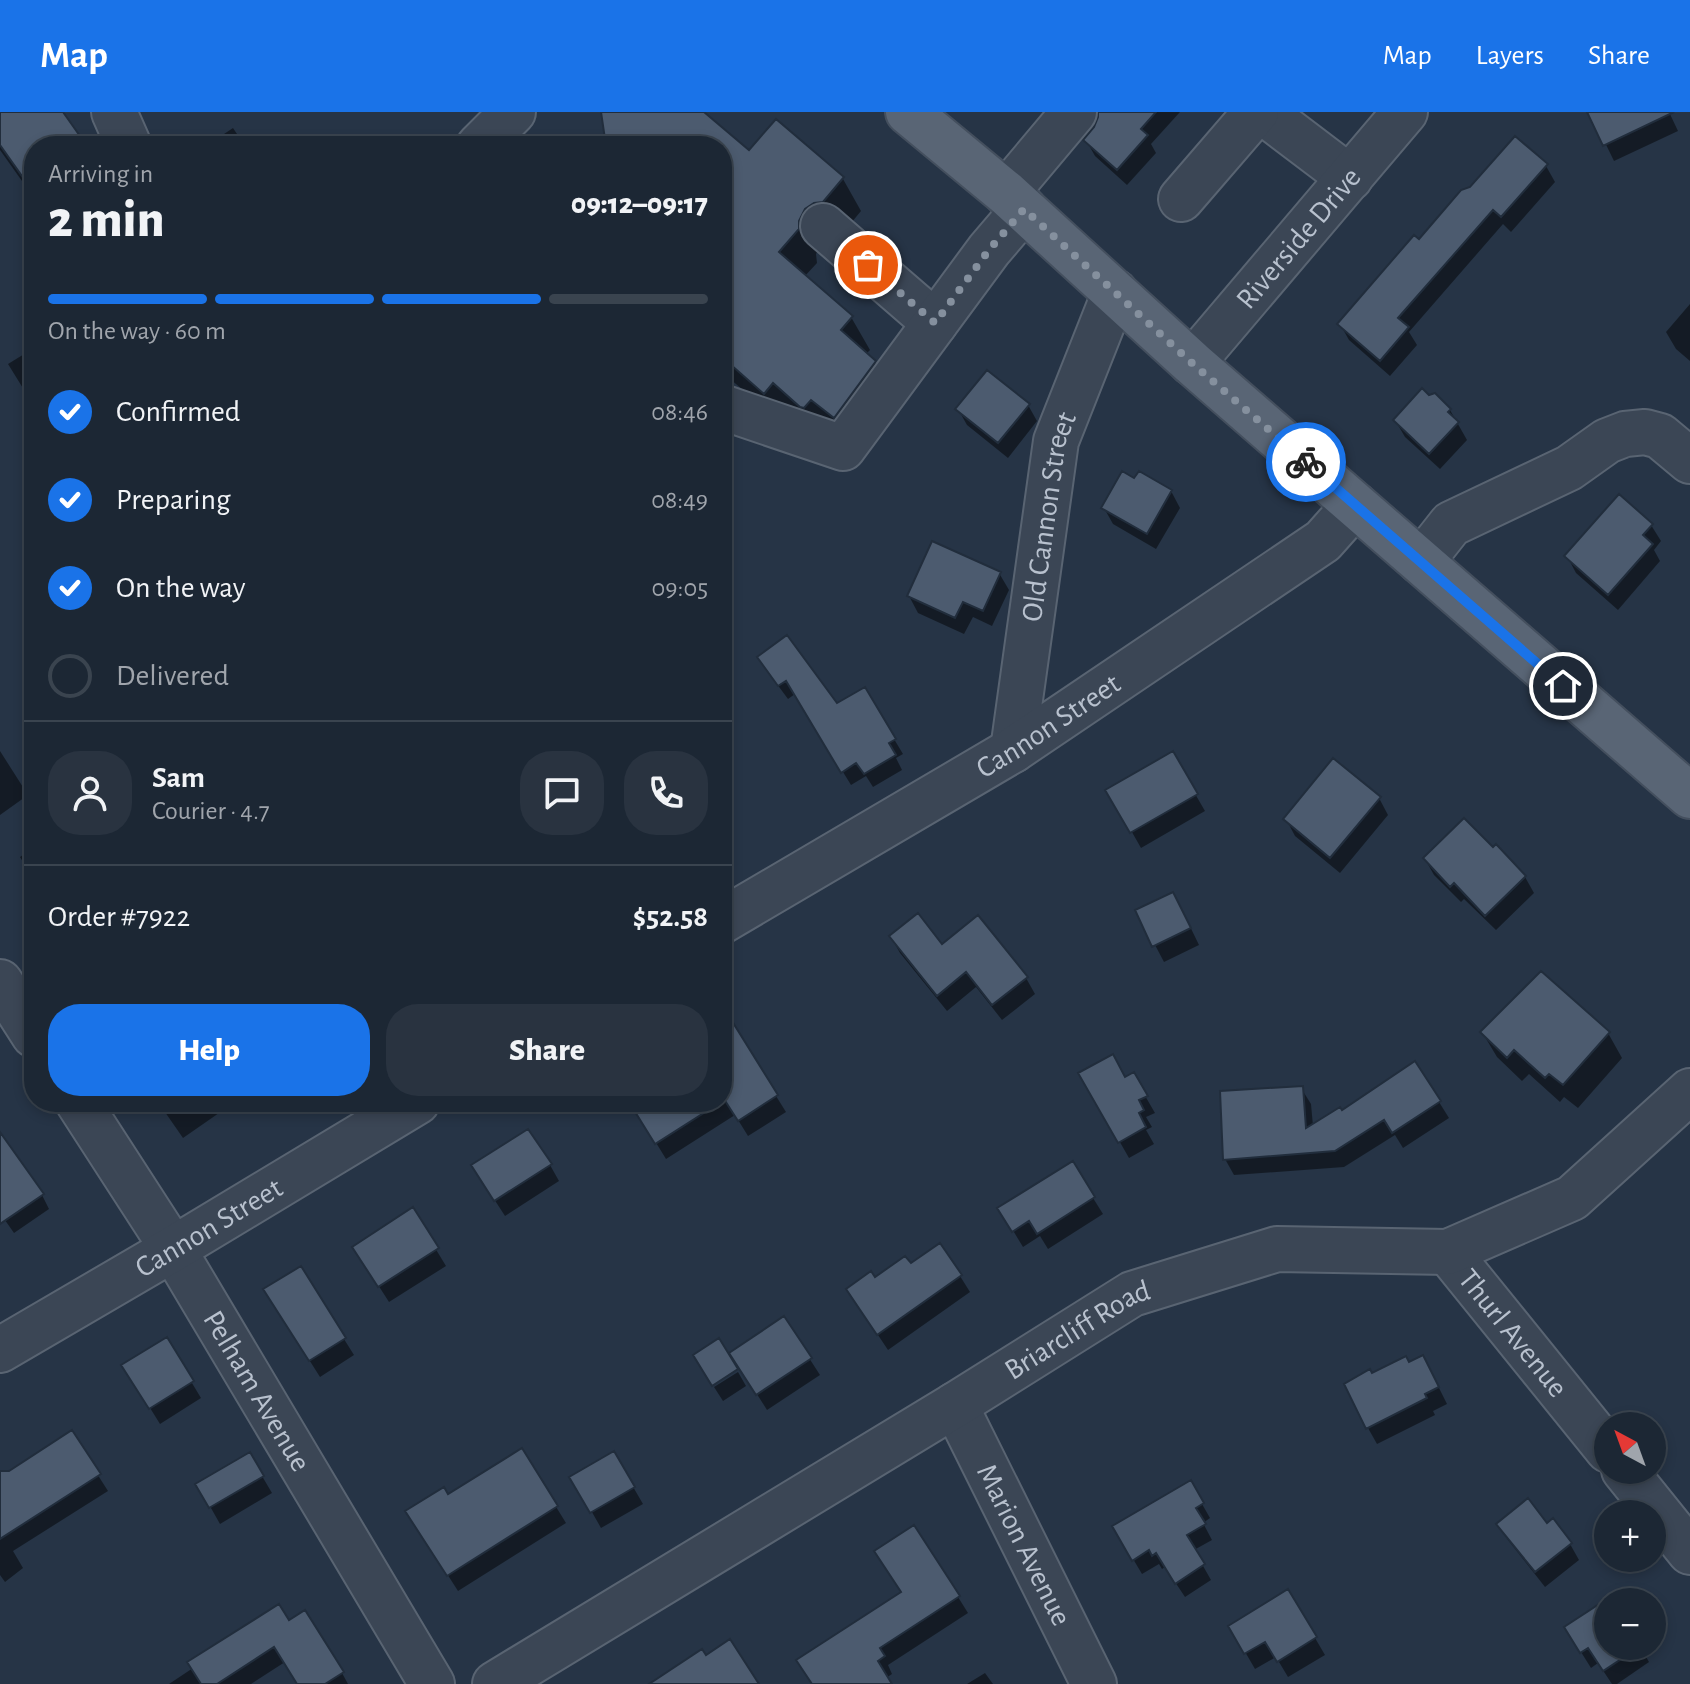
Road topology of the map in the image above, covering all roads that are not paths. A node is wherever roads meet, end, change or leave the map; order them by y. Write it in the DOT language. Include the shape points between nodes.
graph roads {
  1 [pos="114,112"];
  2 [pos="513,112"];
  3 [pos="908,112"];
  4 [pos="1074,112"];
  5 [pos="1256,112"];
  6 [pos="1263,112"];
  7 [pos="1405,112"];
  8 [pos="125,136"];
  9 [pos="489,136"];
  10 [pos="1350,178"];
  11 [pos="1181,199"];
  12 [pos="1015,201"];
  13 [pos="823,226"];
  14 [pos="1115,292"];
  15 [pos="935,323"];
  16 [pos="1192,363"];
  17 [pos="732,410"];
  18 [pos="1690,461"];
  19 [pos="1355,505"];
  20 [pos="1421,562"];
  21 [pos="1013,750"];
  22 [pos="1690,796"];
  23 [pos="732,915"];
  24 [pos="0,982"];
  25 [pos="24,1019"];
  26 [pos="1690,1091"];
  27 [pos="84,1112"];
  28 [pos="400,1112"];
  29 [pos="173,1249"];
  30 [pos="1448,1252"];
  31 [pos="0,1350"];
  32 [pos="955,1405"];
  33 [pos="1594,1433"];
  34 [pos="1635,1484"];
  35 [pos="1690,1552"];
  36 [pos="432,1684"];
  37 [pos="495,1684"];
  38 [pos="1094,1684"];
  1 -- 8 [label="street"];
  2 -- 9 [label="street"];
  3 -- 12 [label="main road"];
  4 -- 12 [label="street"];
  5 -- 11 [label="street"];
  6 -- 10 [label="street"];
  7 -- 10 [label="street, Riverside Drive"];
  10 -- 16 [label="street, Riverside Drive"];
  12 -- 14 [label="main road"];
  12 -- 15 [label="street" via="989,250"];
  13 -- 15 [label="street"];
  14 -- 16 [label="main road"];
  14 -- 21 [label="street, Old Cannon Street" via="1056,441"];
  15 -- 17 [label="street" via="843,448"];
  16 -- 19 [label="main road"];
  18 -- 20 [label="street" via="1660,436 1625,434 1569,468 1451,524"];
  19 -- 20 [label="main road"];
  19 -- 21 [label="street, Cannon Street" via="1323,541"];
  20 -- 22 [label="main road"];
  21 -- 23 [label="street, Cannon Street"];
  24 -- 25 [label="street"];
  26 -- 30 [label="street, Briarcliff Road" via="1572,1198"];
  27 -- 29 [label="street, Pelham Avenue"];
  28 -- 29 [label="street, Cannon Street"];
  29 -- 31 [label="street, Cannon Street"];
  29 -- 36 [label="street, Pelham Avenue"];
  30 -- 32 [label="street, Briarcliff Road" via="1277,1249 1132,1294"];
  30 -- 33 [label="street, Thurl Avenue"];
  32 -- 37 [label="street, Briarcliff Road"];
  32 -- 38 [label="street, Marion Avenue"];
  34 -- 35 [label="street"];
}
